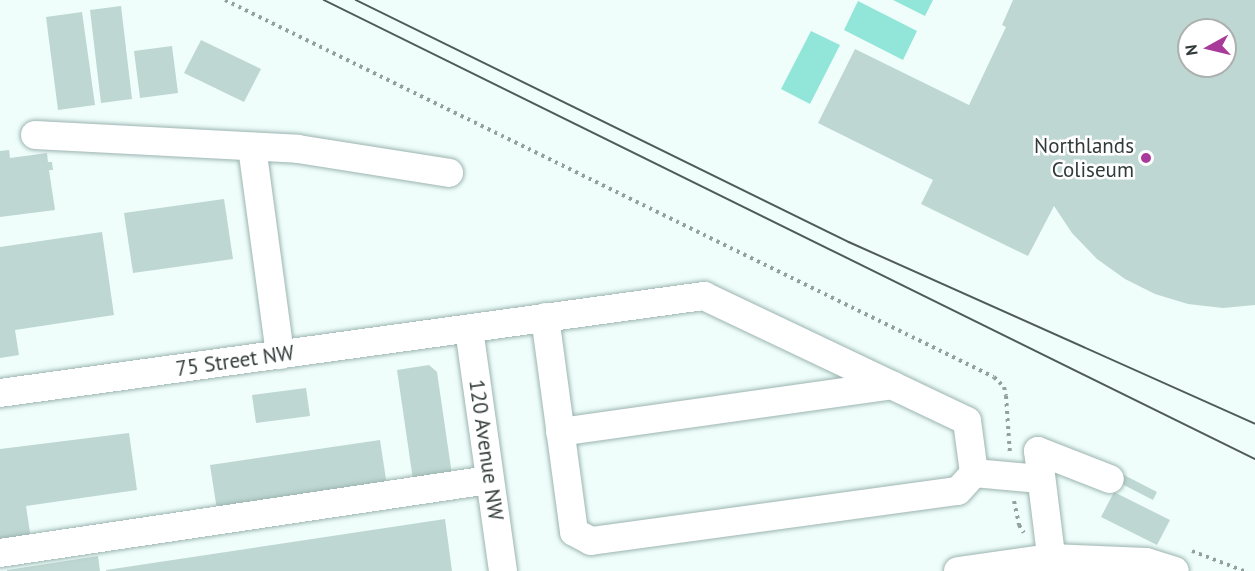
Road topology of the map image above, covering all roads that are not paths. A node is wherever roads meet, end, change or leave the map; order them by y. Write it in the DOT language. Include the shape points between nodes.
graph roads {
  1 [pos="35,135"];
  2 [pos="252,147"];
  3 [pos="449,173"];
  4 [pos="545,317"];
  5 [pos="469,329"];
  6 [pos="280,355"];
  7 [pos="893,385"];
  8 [pos="0,393"];
  9 [pos="560,432"];
  10 [pos="974,473"];
  11 [pos="1110,479"];
  12 [pos="490,480"];
  13 [pos="1040,480"];
  14 [pos="0,554"];
  15 [pos="1051,557"];
  16 [pos="1184,561"];
  17 [pos="503,571"];
  18 [pos="958,571"];
  1 -- 2 [label="street"];
  2 -- 3 [label="street" via="298,149"];
  2 -- 6 [label="street"];
  4 -- 5 [label="street, 75 Street NW"];
  4 -- 7 [label="street, 75 Street NW" via="704,296"];
  4 -- 9 [label="street"];
  5 -- 6 [label="street, 75 Street NW"];
  5 -- 12 [label="street, 120 Avenue NW"];
  6 -- 8 [label="street, 75 Street NW"];
  7 -- 9 [label="street"];
  7 -- 10 [label="street, 75 Street NW" via="967,421"];
  9 -- 10 [label="street" via="574,532 591,541 958,490"];
  10 -- 13 [label="street"];
  11 -- 13 [label="street" via="1038,451"];
  12 -- 14 [label="street"];
  12 -- 17 [label="street, 120 Avenue NW"];
  13 -- 15 [label="street"];
  15 -- 16 [label="street"];
  15 -- 18 [label="street"];
}
